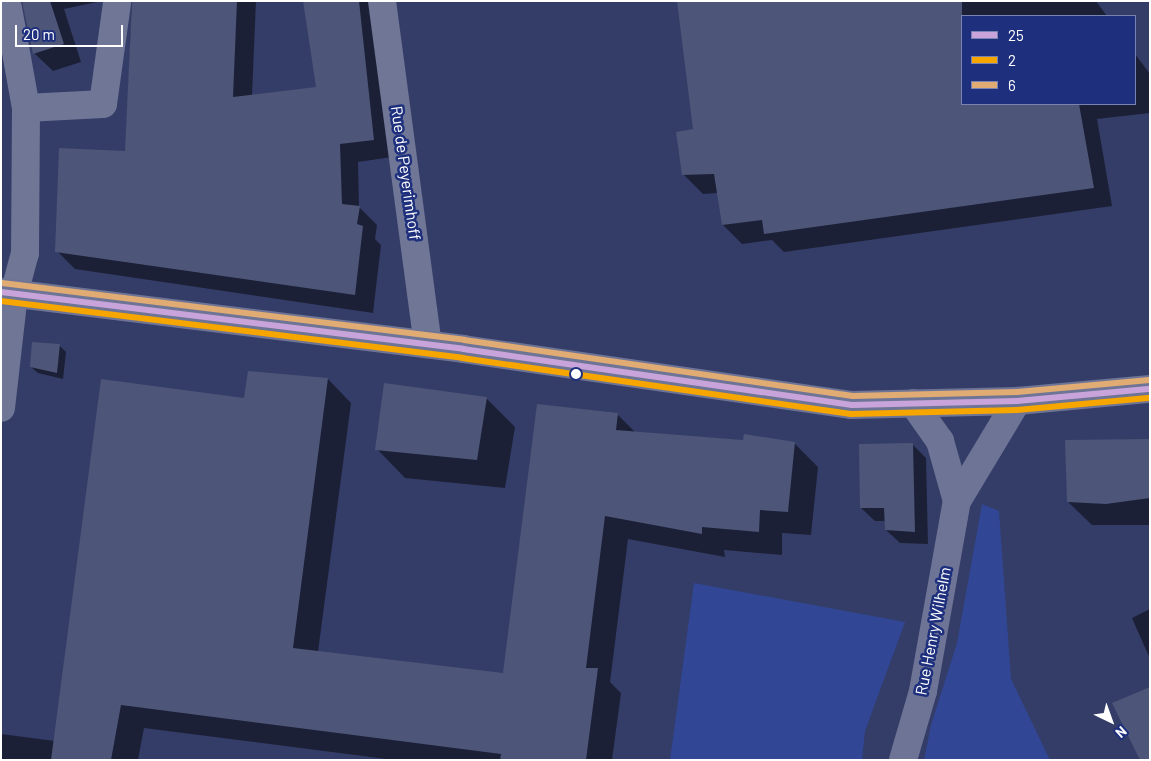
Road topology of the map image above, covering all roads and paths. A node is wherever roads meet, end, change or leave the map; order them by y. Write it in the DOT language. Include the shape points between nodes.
graph roads {
  1 [pos="382,1"];
  2 [pos="117,3"];
  3 [pos="8,8"];
  4 [pos="26,108"];
  5 [pos="8,293"];
  6 [pos="428,344"];
  7 [pos="1150,388"];
  8 [pos="1017,400"];
  9 [pos="913,403"];
  10 [pos="1,408"];
  11 [pos="957,501"];
  12 [pos="903,760"];
  1 -- 6 [label="street, Rue de Peyerimhoff"];
  2 -- 4 [label="street" via="103,104"];
  3 -- 4 [label="street"];
  4 -- 5 [label="street" via="25,253"];
  5 -- 6 [label="main road"];
  5 -- 10 [label="street"];
  6 -- 9 [label="main road" via="852,406"];
  7 -- 8 [label="main road"];
  8 -- 9 [label="main road"];
  8 -- 11 [label="main road, Rue Henry Wilhelm"];
  9 -- 11 [label="main road, Rue Henry Wilhelm" via="940,442"];
  11 -- 12 [label="main road, Rue Henry Wilhelm" via="923,691"];
}
